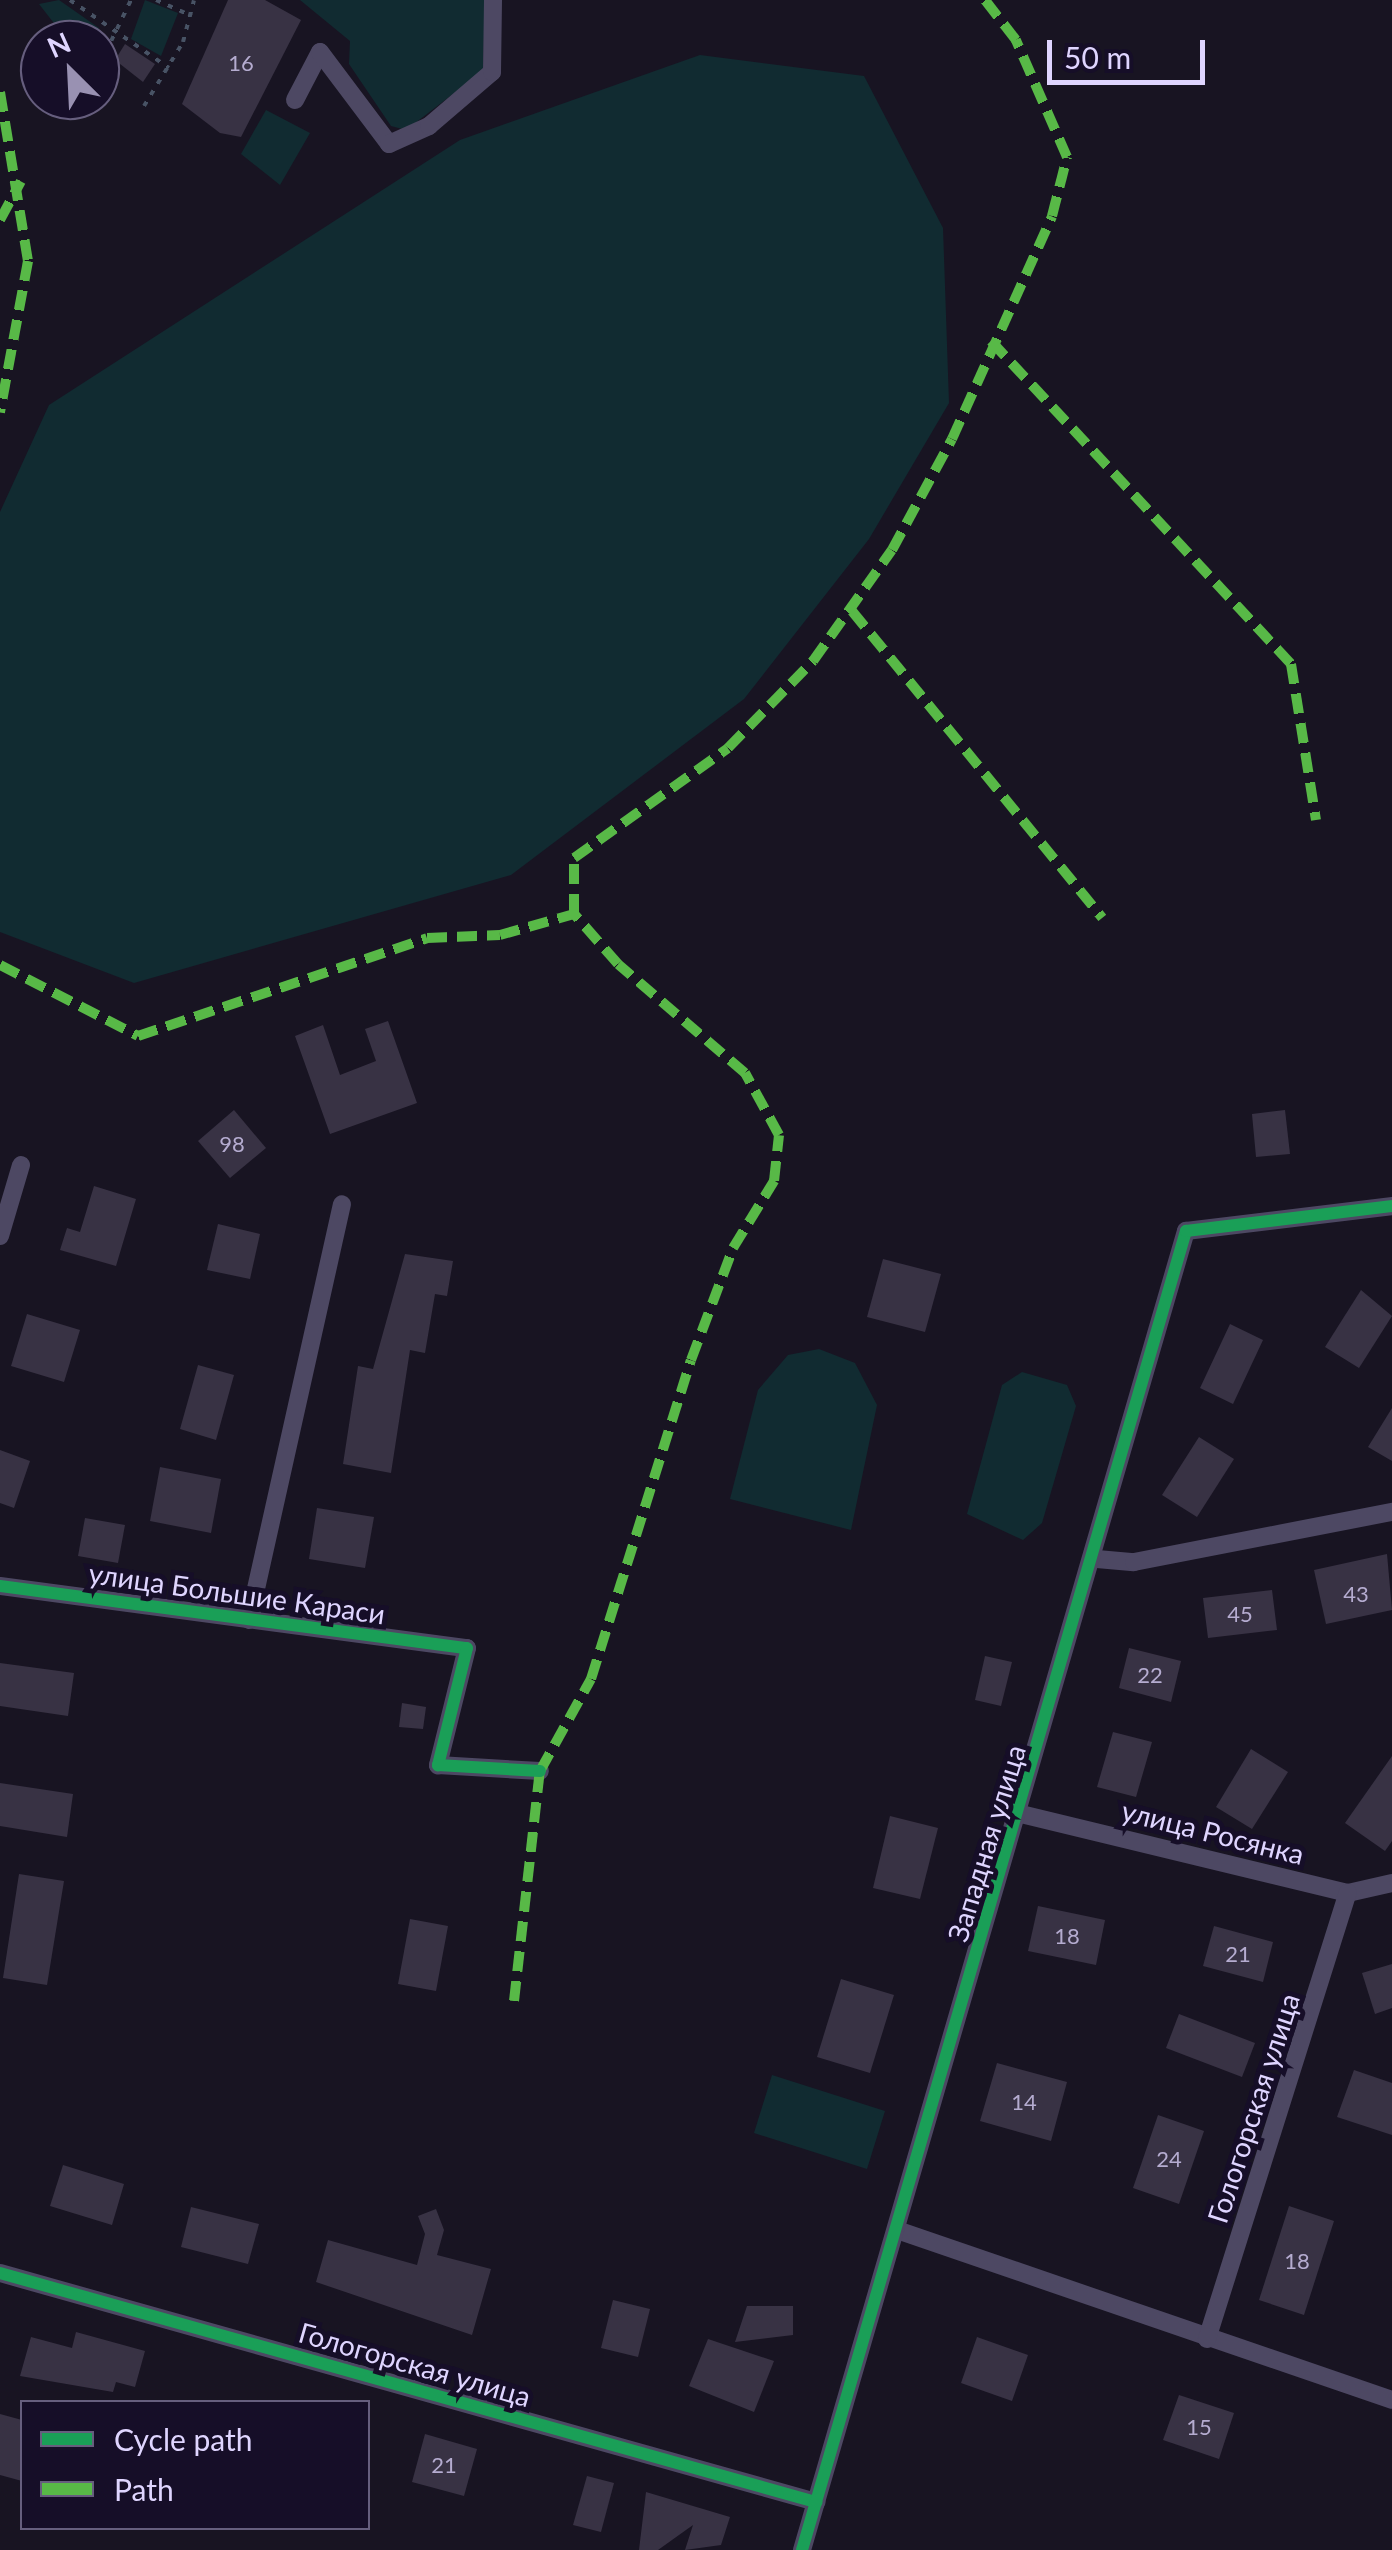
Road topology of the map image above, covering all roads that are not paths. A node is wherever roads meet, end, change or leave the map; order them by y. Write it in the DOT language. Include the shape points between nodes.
graph roads {
  1 [pos="493,0"];
  2 [pos="295,100"];
  3 [pos="21,1165"];
  4 [pos="342,1204"];
  5 [pos="1392,1206"];
  6 [pos="0,1236"];
  7 [pos="1392,1512"];
  8 [pos="1098,1559"];
  9 [pos="0,1586"];
  10 [pos="249,1620"];
  11 [pos="540,1771"];
  12 [pos="1021,1814"];
  13 [pos="1392,1882"];
  14 [pos="1348,1893"];
  15 [pos="898,2230"];
  16 [pos="0,2273"];
  17 [pos="1207,2339"];
  18 [pos="1392,2400"];
  19 [pos="816,2502"];
  20 [pos="802,2550"];
  1 -- 2 [label="street" via="492,72 429,126 389,144 320,52"];
  3 -- 6 [label="street"];
  4 -- 10 [label="street"];
  5 -- 8 [label="street, Западная улица" via="1186,1231"];
  7 -- 8 [label="street" via="1134,1562"];
  8 -- 12 [label="street, Западная улица"];
  9 -- 10 [label="street, улица Большие Караси"];
  10 -- 11 [label="street, улица Большие Караси" via="467,1648 438,1765"];
  12 -- 14 [label="street, улица Росянка"];
  12 -- 15 [label="street, Западная улица"];
  13 -- 14 [label="street, улица Росянка"];
  14 -- 17 [label="street, Гологорская улица"];
  15 -- 17 [label="street"];
  15 -- 19 [label="street, Западная улица"];
  16 -- 19 [label="street, Гологорская улица"];
  17 -- 18 [label="street"];
  19 -- 20 [label="street, Западная улица"];
}
